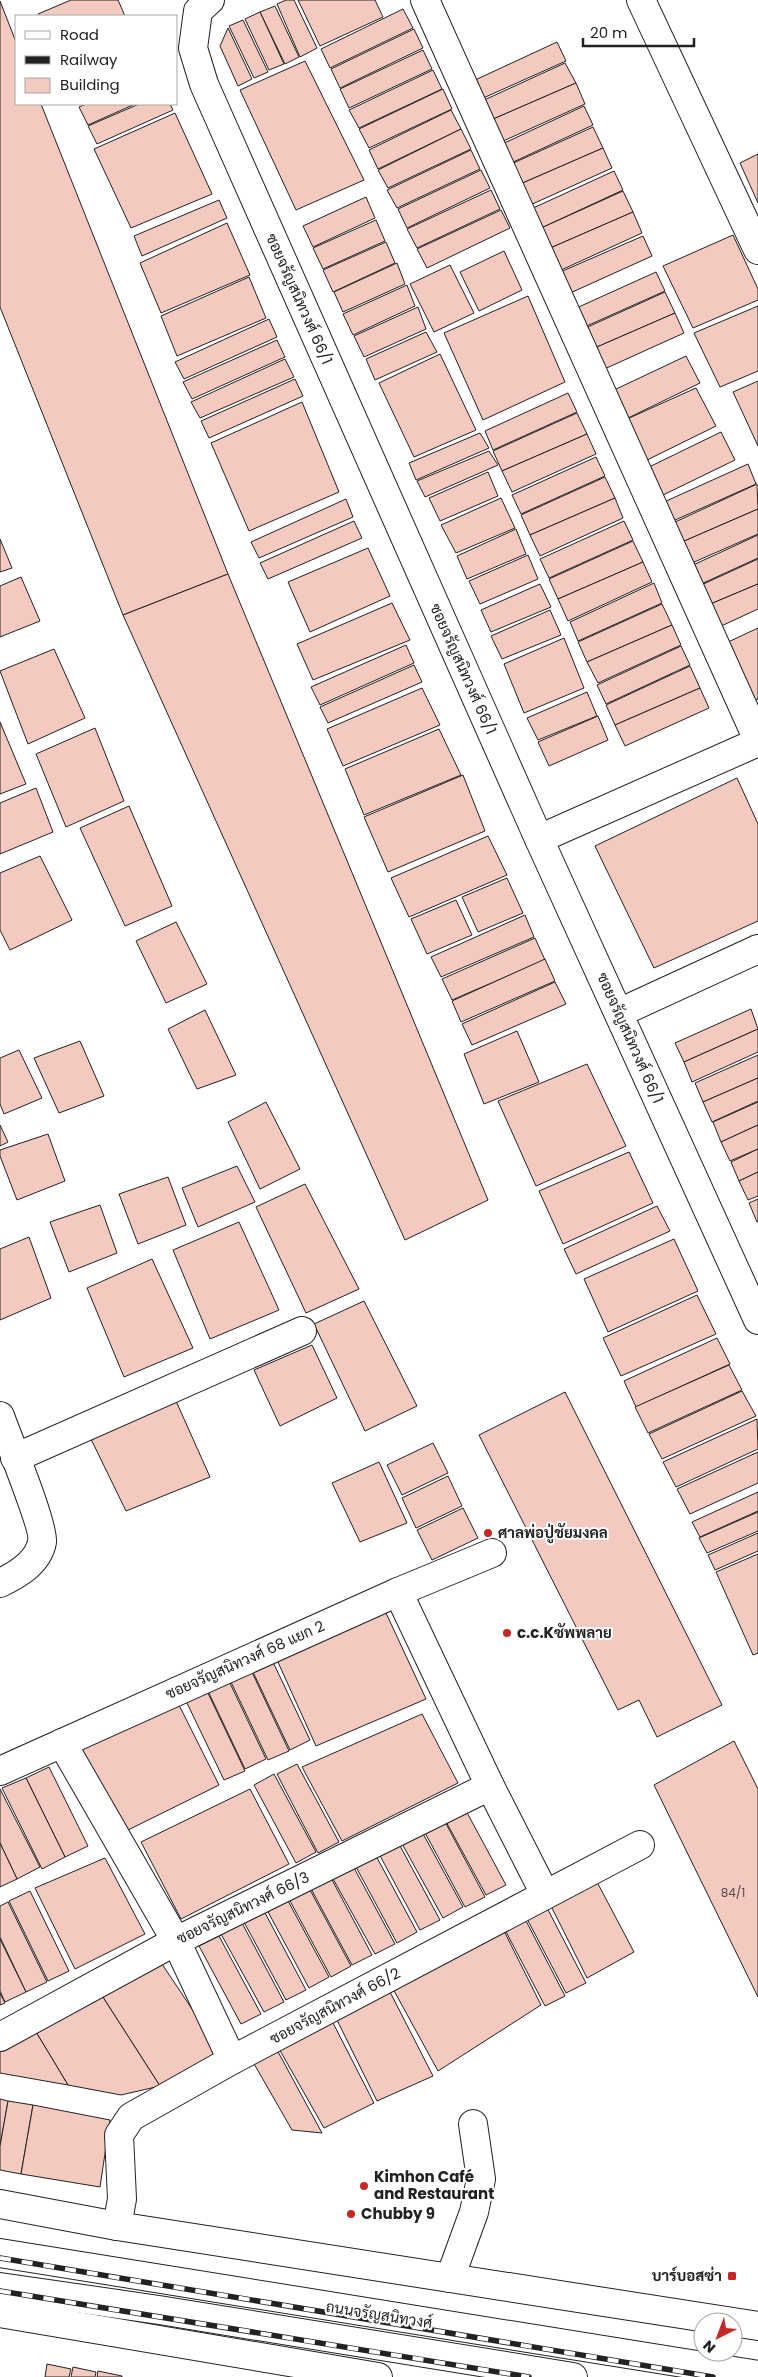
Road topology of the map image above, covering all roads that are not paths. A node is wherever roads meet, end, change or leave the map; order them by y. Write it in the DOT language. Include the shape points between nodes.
graph roads {
  1 [pos="425,0"];
  2 [pos="641,0"];
  3 [pos="204,5"];
  4 [pos="758,250"];
  5 [pos="758,741"];
  6 [pos="539,838"];
  7 [pos="758,949"];
  8 [pos="619,1013"];
  9 [pos="758,1320"];
  10 [pos="302,1331"];
  11 [pos="0,1416"];
  12 [pos="15,1458"];
  13 [pos="492,1552"];
  14 [pos="0,1583"];
  15 [pos="398,1592"];
  16 [pos="62,1743"];
  17 [pos="0,1771"];
  18 [pos="490,1786"];
  19 [pos="640,1845"];
  20 [pos="545,1894"];
  21 [pos="176,1941"];
  22 [pos="0,2037"];
  23 [pos="232,2060"];
  24 [pos="473,2124"];
  25 [pos="0,2204"];
  26 [pos="117,2226"];
  27 [pos="0,2253"];
  28 [pos="450,2278"];
  29 [pos="0,2287"];
  30 [pos="0,2313"];
  31 [pos="758,2326"];
  32 [pos="758,2375"];
  33 [pos="378,2377"];
  34 [pos="573,2377"];
  1 -- 5 [label="street"];
  2 -- 4 [label="street"];
  3 -- 6 [label="street, ซอยจรัญสนิทวงศ์ 66/1" via="193,48 204,84"];
  5 -- 6 [label="street"];
  6 -- 8 [label="street, ซอยจรัญสนิทวงศ์ 66/1"];
  7 -- 8 [label="street"];
  8 -- 9 [label="street, ซอยจรัญสนิทวงศ์ 66/1"];
  10 -- 12 [label="street"];
  11 -- 12 [label="street"];
  12 -- 14 [label="street" via="43,1541 28,1565"];
  13 -- 15 [label="street, ซอยจรัญสนิทวงศ์ 68 แยก 2"];
  15 -- 16 [label="street, ซอยจรัญสนิทวงศ์ 68 แยก 2"];
  15 -- 18 [label="street"];
  16 -- 17 [label="street, ซอยจรัญสนิทวงศ์ 68 แยก 2"];
  16 -- 21 [label="street"];
  18 -- 20 [label="street"];
  18 -- 21 [label="street, ซอยจรัญสนิทวงศ์ 66/3"];
  19 -- 20 [label="street, ซอยจรัญสนิทวงศ์ 66/2"];
  20 -- 23 [label="street, ซอยจรัญสนิทวงศ์ 66/2"];
  21 -- 22 [label="street, ซอยจรัญสนิทวงศ์ 66/3"];
  21 -- 23 [label="street"];
  23 -- 26 [label="street, ซอยจรัญสนิทวงศ์ 66/2" via="131,2117 119,2135 122,2198"];
  24 -- 28 [label="street" via="480,2180 474,2212"];
  25 -- 26 [label="street"];
  26 -- 28 [label="street"];
  27 -- 32 [label="street, ถนนจรัญสนิทวงศ์"];
  28 -- 31 [label="street"];
  29 -- 34 [label="street, ถนนจรัญสนิทวงศ์"];
  30 -- 33 [label="street"];
}
